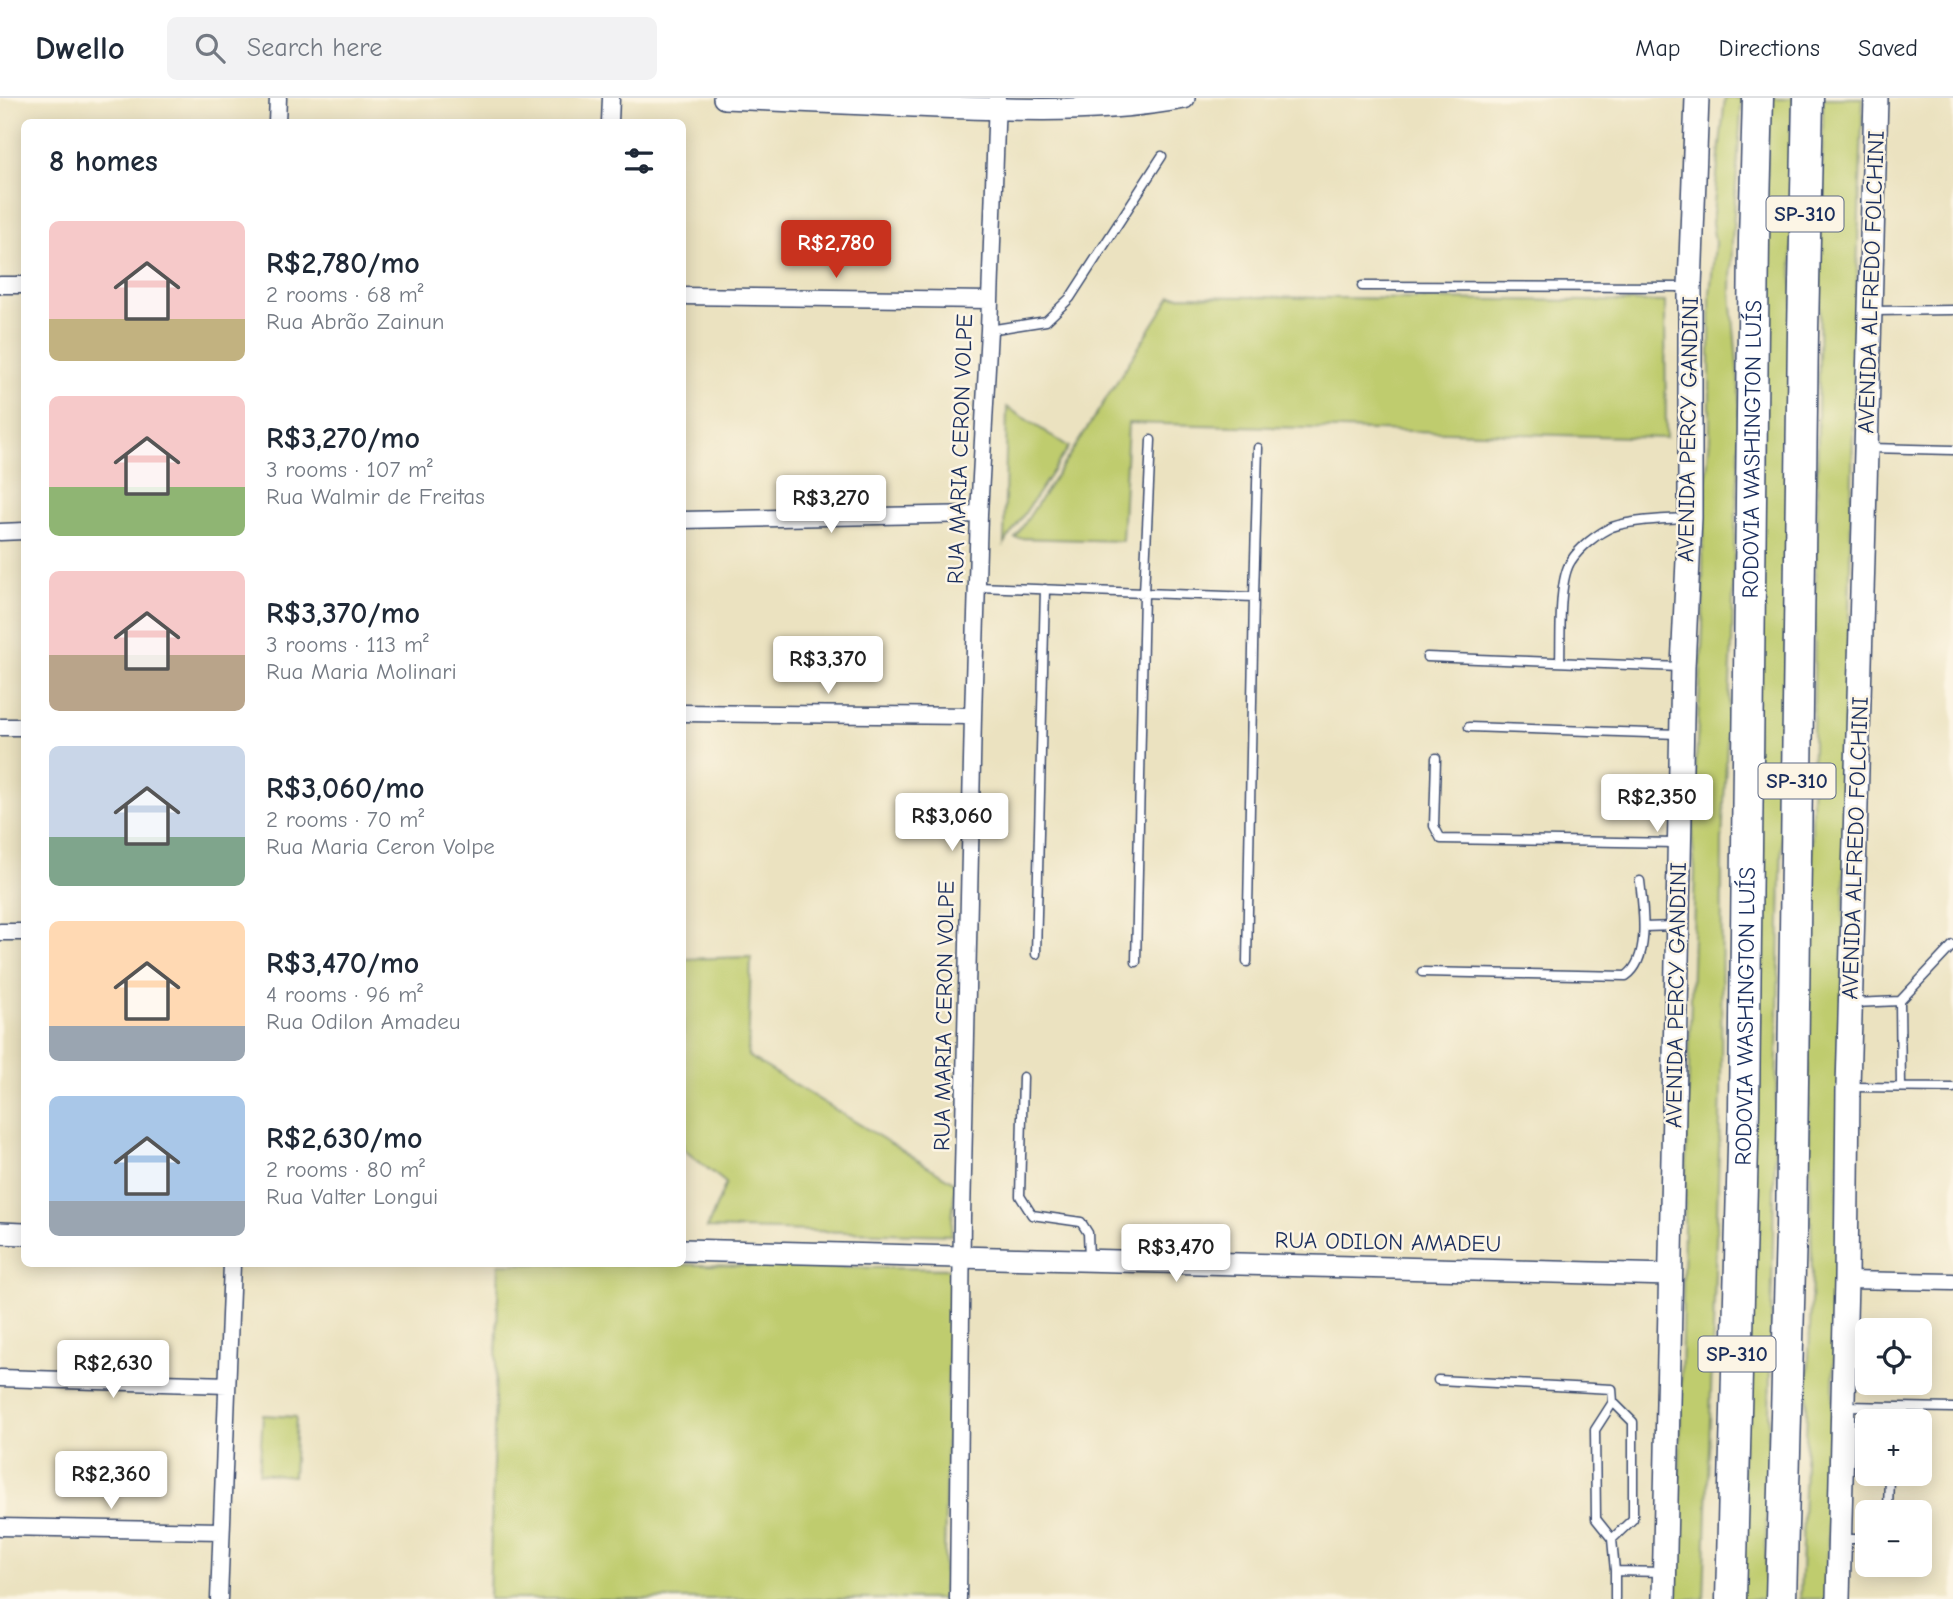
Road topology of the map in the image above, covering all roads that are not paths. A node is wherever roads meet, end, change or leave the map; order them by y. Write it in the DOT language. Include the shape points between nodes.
graph roads {
  1 [pos="278,98"];
  2 [pos="611,98"];
  3 [pos="724,98"];
  4 [pos="1184,98"];
  5 [pos="1698,98"];
  6 [pos="1758,98"];
  7 [pos="1808,98"];
  8 [pos="1877,98"];
  9 [pos="997,104"];
  10 [pos="277,119"];
  11 [pos="610,119"];
  12 [pos="1162,156"];
  13 [pos="0,285"];
  14 [pos="21,285"];
  15 [pos="1362,286"];
  16 [pos="1690,287"];
  17 [pos="686,296"];
  18 [pos="989,300"];
  19 [pos="1953,310"];
  20 [pos="1870,311"];
  21 [pos="989,330"];
  22 [pos="1151,440"];
  23 [pos="1258,448"];
  24 [pos="1866,448"];
  25 [pos="1953,450"];
  26 [pos="979,514"];
  27 [pos="1690,518"];
  28 [pos="686,520"];
  29 [pos="21,531"];
  30 [pos="0,532"];
  31 [pos="977,587"];
  32 [pos="1045,589"];
  33 [pos="1144,593"];
  34 [pos="1254,597"];
  35 [pos="1427,657"];
  36 [pos="1560,662"];
  37 [pos="1683,667"];
  38 [pos="686,713"];
  39 [pos="973,716"];
  40 [pos="0,727"];
  41 [pos="21,727"];
  42 [pos="1469,727"];
  43 [pos="1681,734"];
  44 [pos="1436,758"];
  45 [pos="1679,843"];
  46 [pos="1640,881"];
  47 [pos="1644,926"];
  48 [pos="1678,926"];
  49 [pos="0,932"];
  50 [pos="21,932"];
  51 [pos="1953,945"];
  52 [pos="1036,954"];
  53 [pos="1136,962"];
  54 [pos="1247,962"];
  55 [pos="1422,972"];
  56 [pos="1900,1001"];
  57 [pos="1850,1003"];
  58 [pos="1023,1077"];
  59 [pos="1848,1087"];
  60 [pos="1900,1087"];
  61 [pos="1953,1088"];
  62 [pos="0,1233"];
  63 [pos="21,1234"];
  64 [pos="686,1250"];
  65 [pos="963,1256"];
  66 [pos="1089,1261"];
  67 [pos="232,1267"];
  68 [pos="1671,1275"];
  69 [pos="1846,1280"];
  70 [pos="1953,1282"];
  71 [pos="0,1378"];
  72 [pos="1438,1380"];
  73 [pos="227,1385"];
  74 [pos="1613,1402"];
  75 [pos="1842,1406"];
  76 [pos="1953,1408"];
  77 [pos="0,1527"];
  78 [pos="221,1531"];
  79 [pos="1612,1539"];
  80 [pos="1840,1539"];
  81 [pos="1855,1539"];
  82 [pos="1615,1571"];
  83 [pos="1666,1572"];
  84 [pos="219,1599"];
  85 [pos="958,1599"];
  86 [pos="1615,1599"];
  87 [pos="1664,1599"];
  88 [pos="1731,1599"];
  89 [pos="1781,1599"];
  90 [pos="1838,1599"];
  1 -- 10 [label="street"];
  2 -- 11 [label="street"];
  3 -- 9 [label="street"];
  4 -- 9 [label="street" via="1101,109"];
  5 -- 16 [label="main road, AVENIDA PERCY GANDINI"];
  6 -- 88 [label="highway, RODOVIA WASHINGTON LUÍS / SP-310" via="1744,1109"];
  7 -- 89 [label="highway, SP-310"];
  8 -- 20 [label="main road, AVENIDA ALFREDO FOLCHINI"];
  9 -- 18 [label="street, RUA MARIA CERON VOLPE"];
  12 -- 21 [label="lane" via="1058,311 1046,321"];
  13 -- 14 [label="street"];
  15 -- 16 [label="lane"];
  16 -- 27 [label="main road, AVENIDA PERCY GANDINI"];
  17 -- 18 [label="street"];
  18 -- 21 [label="street, RUA MARIA CERON VOLPE"];
  19 -- 20 [label="lane"];
  20 -- 24 [label="main road, AVENIDA ALFREDO FOLCHINI"];
  21 -- 26 [label="street, RUA MARIA CERON VOLPE"];
  22 -- 33 [label="lane"];
  23 -- 34 [label="lane"];
  24 -- 25 [label="lane"];
  24 -- 57 [label="main road, AVENIDA ALFREDO FOLCHINI"];
  26 -- 28 [label="street"];
  26 -- 31 [label="street, RUA MARIA CERON VOLPE"];
  27 -- 36 [label="lane" via="1611,527 1587,543 1570,562 1563,587"];
  27 -- 37 [label="main road, AVENIDA PERCY GANDINI"];
  29 -- 30 [label="street"];
  31 -- 32 [label="lane"];
  31 -- 39 [label="street, RUA MARIA CERON VOLPE"];
  32 -- 33 [label="lane"];
  32 -- 52 [label="lane"];
  33 -- 34 [label="lane"];
  33 -- 53 [label="lane"];
  34 -- 54 [label="lane"];
  35 -- 36 [label="lane"];
  36 -- 37 [label="lane"];
  37 -- 43 [label="main road, AVENIDA PERCY GANDINI"];
  38 -- 39 [label="street"];
  39 -- 65 [label="street, RUA MARIA CERON VOLPE"];
  40 -- 41 [label="street"];
  42 -- 43 [label="lane"];
  43 -- 45 [label="main road, AVENIDA PERCY GANDINI"];
  44 -- 45 [label="lane" via="1433,826 1441,839"];
  45 -- 48 [label="main road, AVENIDA PERCY GANDINI"];
  46 -- 47 [label="lane"];
  47 -- 48 [label="lane"];
  47 -- 55 [label="lane" via="1637,964 1626,976"];
  48 -- 68 [label="main road, AVENIDA PERCY GANDINI"];
  49 -- 50 [label="street"];
  51 -- 56 [label="lane"];
  56 -- 57 [label="lane"];
  56 -- 60 [label="lane"];
  57 -- 59 [label="main road, AVENIDA ALFREDO FOLCHINI"];
  58 -- 66 [label="lane" via="1020,1196 1032,1215 1081,1222 1088,1233"];
  59 -- 60 [label="lane"];
  59 -- 69 [label="main road, AVENIDA ALFREDO FOLCHINI"];
  60 -- 61 [label="lane"];
  62 -- 63 [label="street"];
  64 -- 65 [label="street, RUA ODILON AMADEU"];
  65 -- 66 [label="street, RUA ODILON AMADEU"];
  65 -- 85 [label="street, RUA MARIA CERON VOLPE"];
  66 -- 68 [label="street, RUA ODILON AMADEU"];
  67 -- 73 [label="street"];
  68 -- 83 [label="main road, AVENIDA PERCY GANDINI"];
  69 -- 70 [label="street"];
  69 -- 75 [label="main road, AVENIDA ALFREDO FOLCHINI"];
  71 -- 73 [label="street"];
  72 -- 74 [label="lane" via="1612,1389"];
  73 -- 78 [label="street"];
  74 -- 79 [label="lane" via="1595,1430 1596,1519"];
  74 -- 79 [label="lane" via="1633,1422 1633,1519"];
  75 -- 76 [label="lane"];
  75 -- 80 [label="main road, AVENIDA ALFREDO FOLCHINI"];
  77 -- 78 [label="street"];
  78 -- 84 [label="street"];
  79 -- 82 [label="lane"];
  80 -- 81 [label="lane"];
  80 -- 90 [label="main road, AVENIDA ALFREDO FOLCHINI"];
  82 -- 83 [label="lane"];
  82 -- 86 [label="lane"];
  83 -- 87 [label="main road, AVENIDA PERCY GANDINI"];
}
